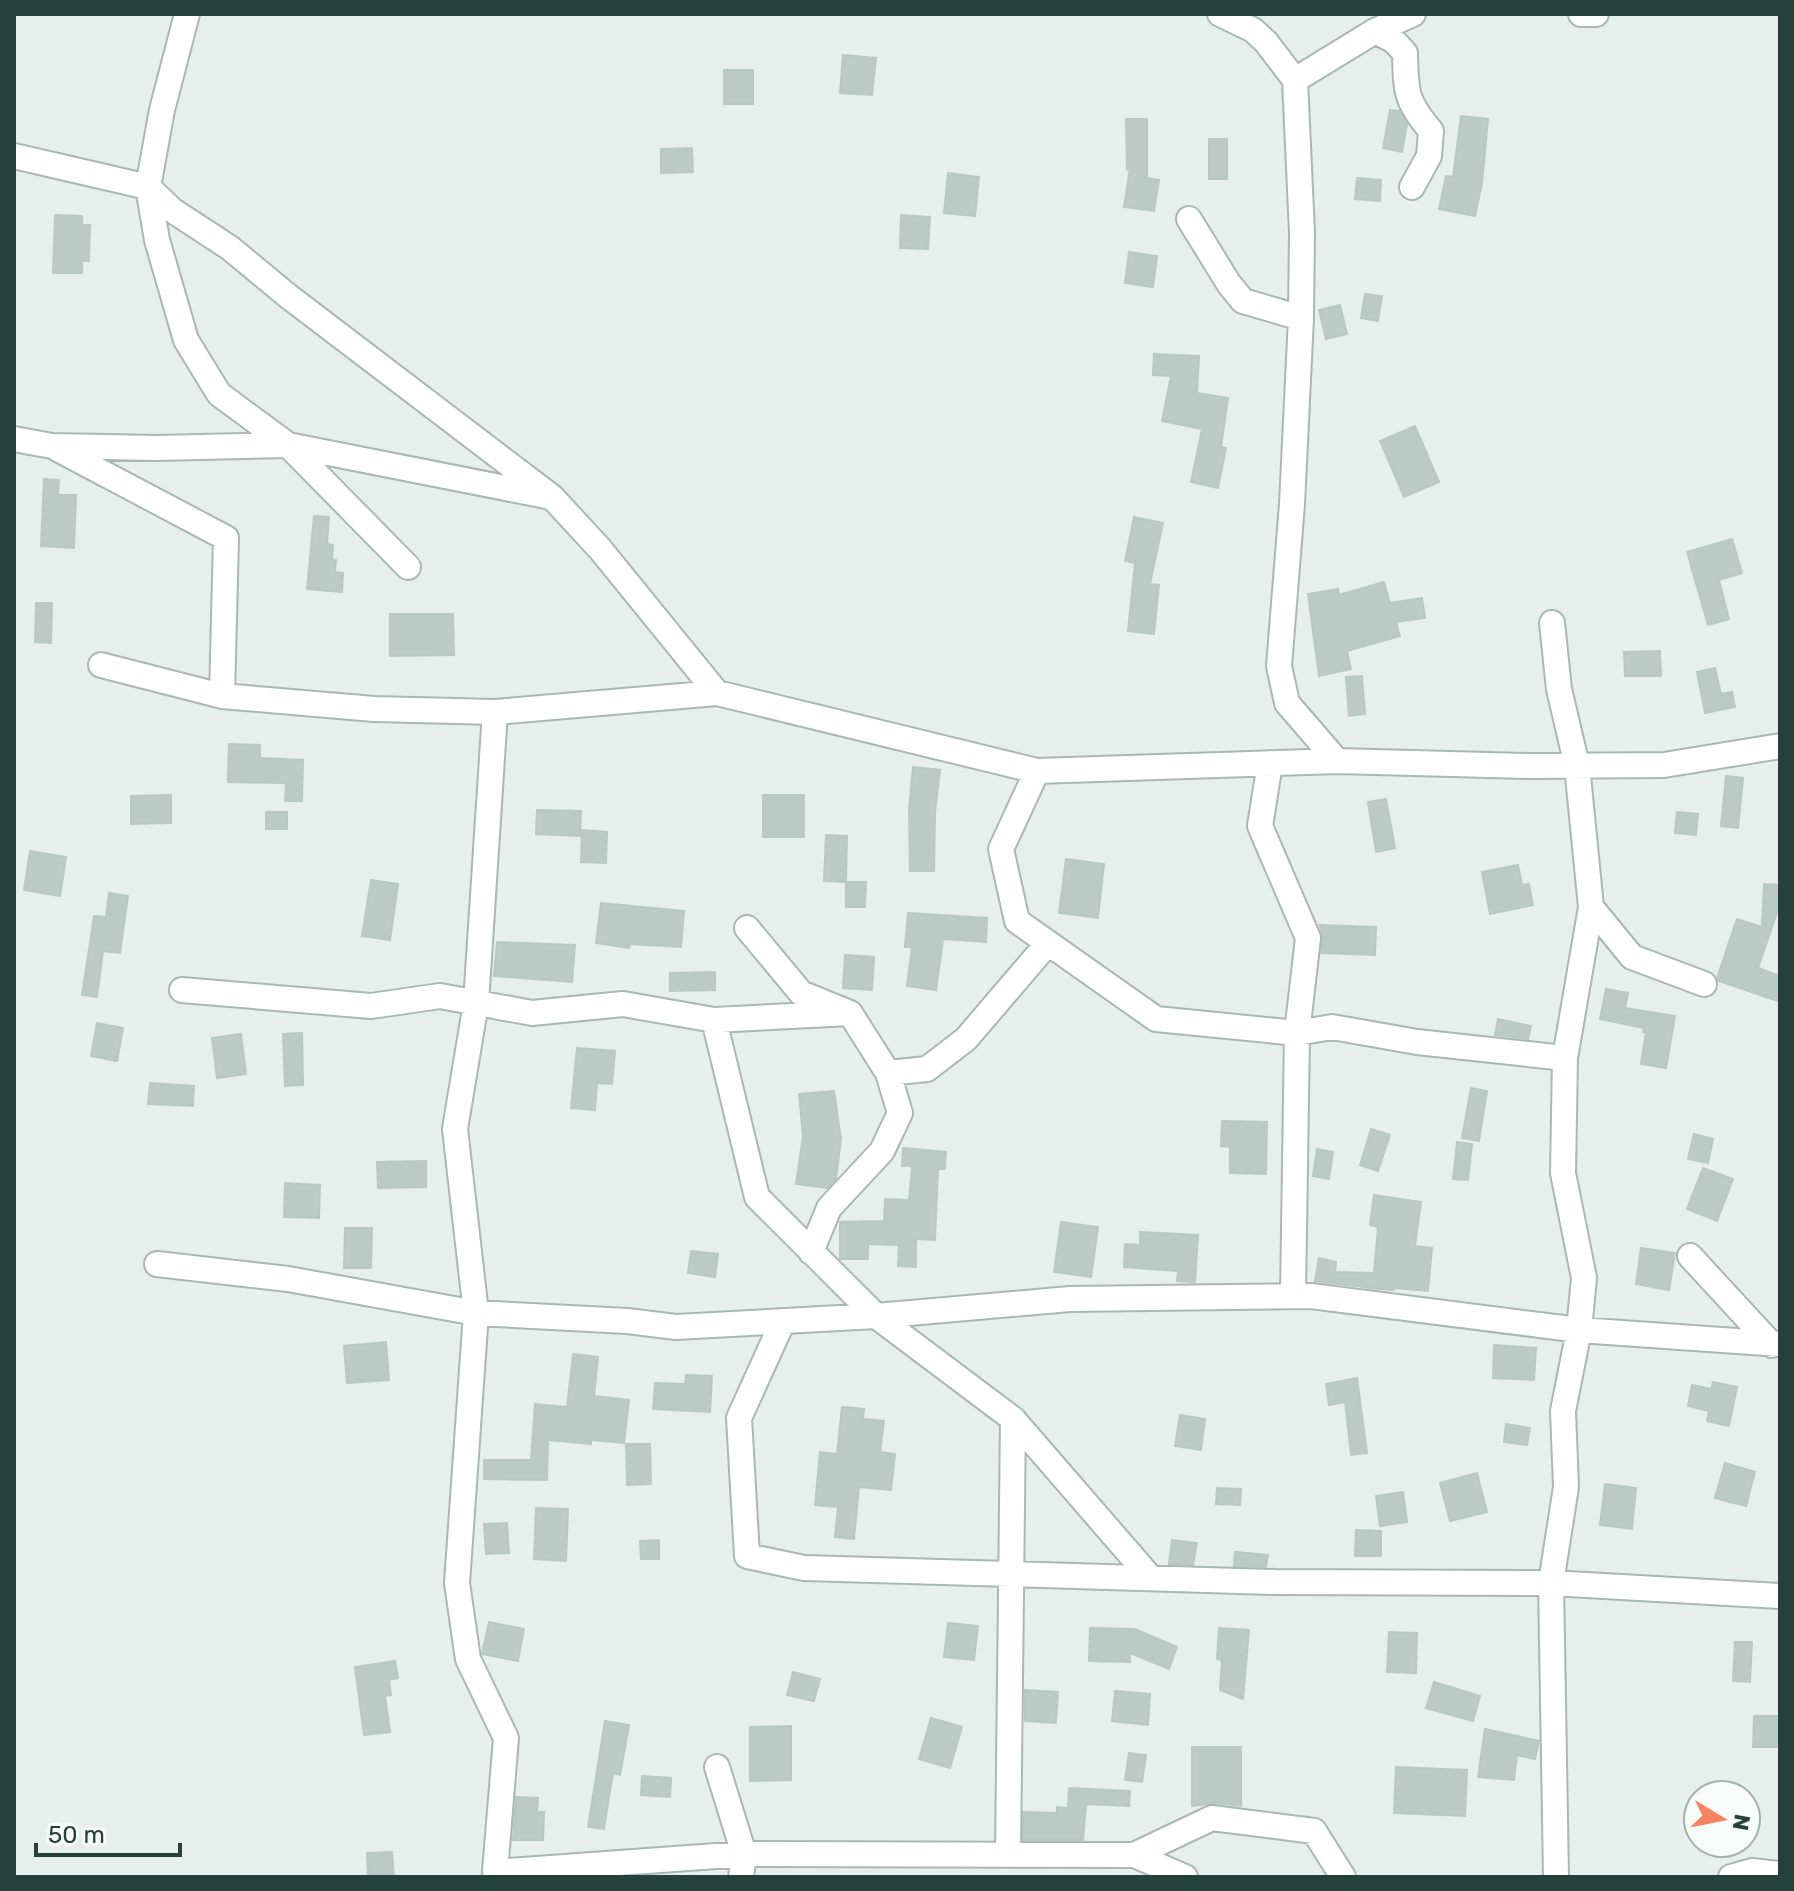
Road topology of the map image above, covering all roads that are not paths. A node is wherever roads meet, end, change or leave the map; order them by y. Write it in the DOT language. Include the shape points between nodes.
graph roads {
  1 [pos="187,14"];
  2 [pos="1220,14"];
  3 [pos="1413,14"];
  4 [pos="1581,14"];
  5 [pos="1596,14"];
  6 [pos="1375,31"];
  7 [pos="1295,80"];
  8 [pos="14,156"];
  9 [pos="148,187"];
  10 [pos="1412,187"];
  11 [pos="1189,219"];
  12 [pos="1301,318"];
  13 [pos="14,439"];
  14 [pos="288,445"];
  15 [pos="52,446"];
  16 [pos="552,497"];
  17 [pos="408,567"];
  18 [pos="1552,623"];
  19 [pos="101,665"];
  20 [pos="717,693"];
  21 [pos="222,696"];
  22 [pos="495,712"];
  23 [pos="1780,746"];
  24 [pos="1337,761"];
  25 [pos="1270,763"];
  26 [pos="1577,766"];
  27 [pos="1037,771"];
  28 [pos="1591,907"];
  29 [pos="747,928"];
  30 [pos="1048,943"];
  31 [pos="1704,984"];
  32 [pos="182,990"];
  33 [pos="476,1003"];
  34 [pos="850,1013"];
  35 [pos="714,1020"];
  36 [pos="1297,1033"];
  37 [pos="1565,1058"];
  38 [pos="888,1073"];
  39 [pos="811,1252"];
  40 [pos="1690,1256"];
  41 [pos="157,1264"];
  42 [pos="1293,1296"];
  43 [pos="476,1313"];
  44 [pos="876,1316"];
  45 [pos="783,1321"];
  46 [pos="1579,1330"];
  47 [pos="1778,1344"];
  48 [pos="1013,1419"];
  49 [pos="1010,1573"];
  50 [pos="1149,1576"];
  51 [pos="1551,1583"];
  52 [pos="1780,1596"];
  53 [pos="717,1767"];
  54 [pos="1134,1855"];
  55 [pos="994,1862"];
  56 [pos="742,1866"];
  57 [pos="1780,1874"];
  58 [pos="1185,1877"];
  59 [pos="1343,1877"];
  60 [pos="1556,1877"];
  61 [pos="1731,1877"];
  1 -- 9 [label="street"];
  2 -- 7 [label="street" via="1253,30"];
  3 -- 6 [label="street"];
  4 -- 5 [label="street"];
  6 -- 7 [label="street"];
  6 -- 10 [label="street" via="1405,53 1406,95 1431,131 1429,156"];
  7 -- 12 [label="street"];
  8 -- 9 [label="street"];
  9 -- 14 [label="street" via="157,240 186,340 219,394"];
  9 -- 16 [label="street"];
  11 -- 12 [label="street" via="1243,301"];
  12 -- 24 [label="street" via="1279,666 1287,703"];
  13 -- 15 [label="street"];
  14 -- 15 [label="street"];
  14 -- 16 [label="street"];
  14 -- 17 [label="street"];
  15 -- 21 [label="street" via="226,538"];
  16 -- 20 [label="street"];
  18 -- 26 [label="street" via="1559,689"];
  19 -- 21 [label="street"];
  20 -- 22 [label="street"];
  20 -- 27 [label="street"];
  21 -- 22 [label="street" via="374,709"];
  22 -- 33 [label="street"];
  23 -- 26 [label="street" via="1664,765"];
  24 -- 25 [label="street"];
  24 -- 26 [label="street"];
  25 -- 27 [label="street"];
  25 -- 36 [label="street" via="1260,826 1308,938"];
  26 -- 28 [label="street"];
  27 -- 30 [label="street" via="1001,849 1017,921"];
  28 -- 31 [label="street" via="1632,957"];
  28 -- 37 [label="street"];
  29 -- 34 [label="street" via="801,993"];
  30 -- 36 [label="street" via="1156,1019"];
  30 -- 38 [label="street" via="966,1039 927,1069"];
  32 -- 33 [label="street" via="371,1006 440,996"];
  33 -- 35 [label="street" via="532,1013 623,1004"];
  33 -- 43 [label="street" via="455,1129"];
  34 -- 35 [label="street"];
  34 -- 38 [label="street"];
  35 -- 39 [label="street" via="757,1197"];
  36 -- 37 [label="street" via="1332,1027"];
  36 -- 42 [label="street"];
  37 -- 46 [label="street" via="1563,1173 1584,1278"];
  38 -- 39 [label="street" via="900,1113 882,1151 829,1208"];
  39 -- 44 [label="street"];
  40 -- 47 [label="street"];
  41 -- 43 [label="street" via="288,1279"];
  42 -- 44 [label="street" via="1070,1299"];
  42 -- 46 [label="street"];
  43 -- 45 [label="street" via="676,1327"];
  43 -- 56 [label="street" via="457,1583 468,1659 506,1738 495,1872"];
  44 -- 45 [label="street"];
  44 -- 48 [label="street"];
  45 -- 49 [label="street" via="739,1418 747,1556 804,1568"];
  46 -- 47 [label="street"];
  46 -- 51 [label="street" via="1563,1411 1566,1487"];
  48 -- 49 [label="street"];
  48 -- 50 [label="street"];
  49 -- 50 [label="street"];
  49 -- 55 [label="street"];
  50 -- 51 [label="street"];
  51 -- 52 [label="street"];
  51 -- 60 [label="street"];
  53 -- 56 [label="street"];
  54 -- 55 [label="street"];
  54 -- 58 [label="street"];
  54 -- 59 [label="street" via="1212,1818 1314,1831"];
  55 -- 56 [label="street"];
  57 -- 61 [label="street" via="1752,1871"];
}
